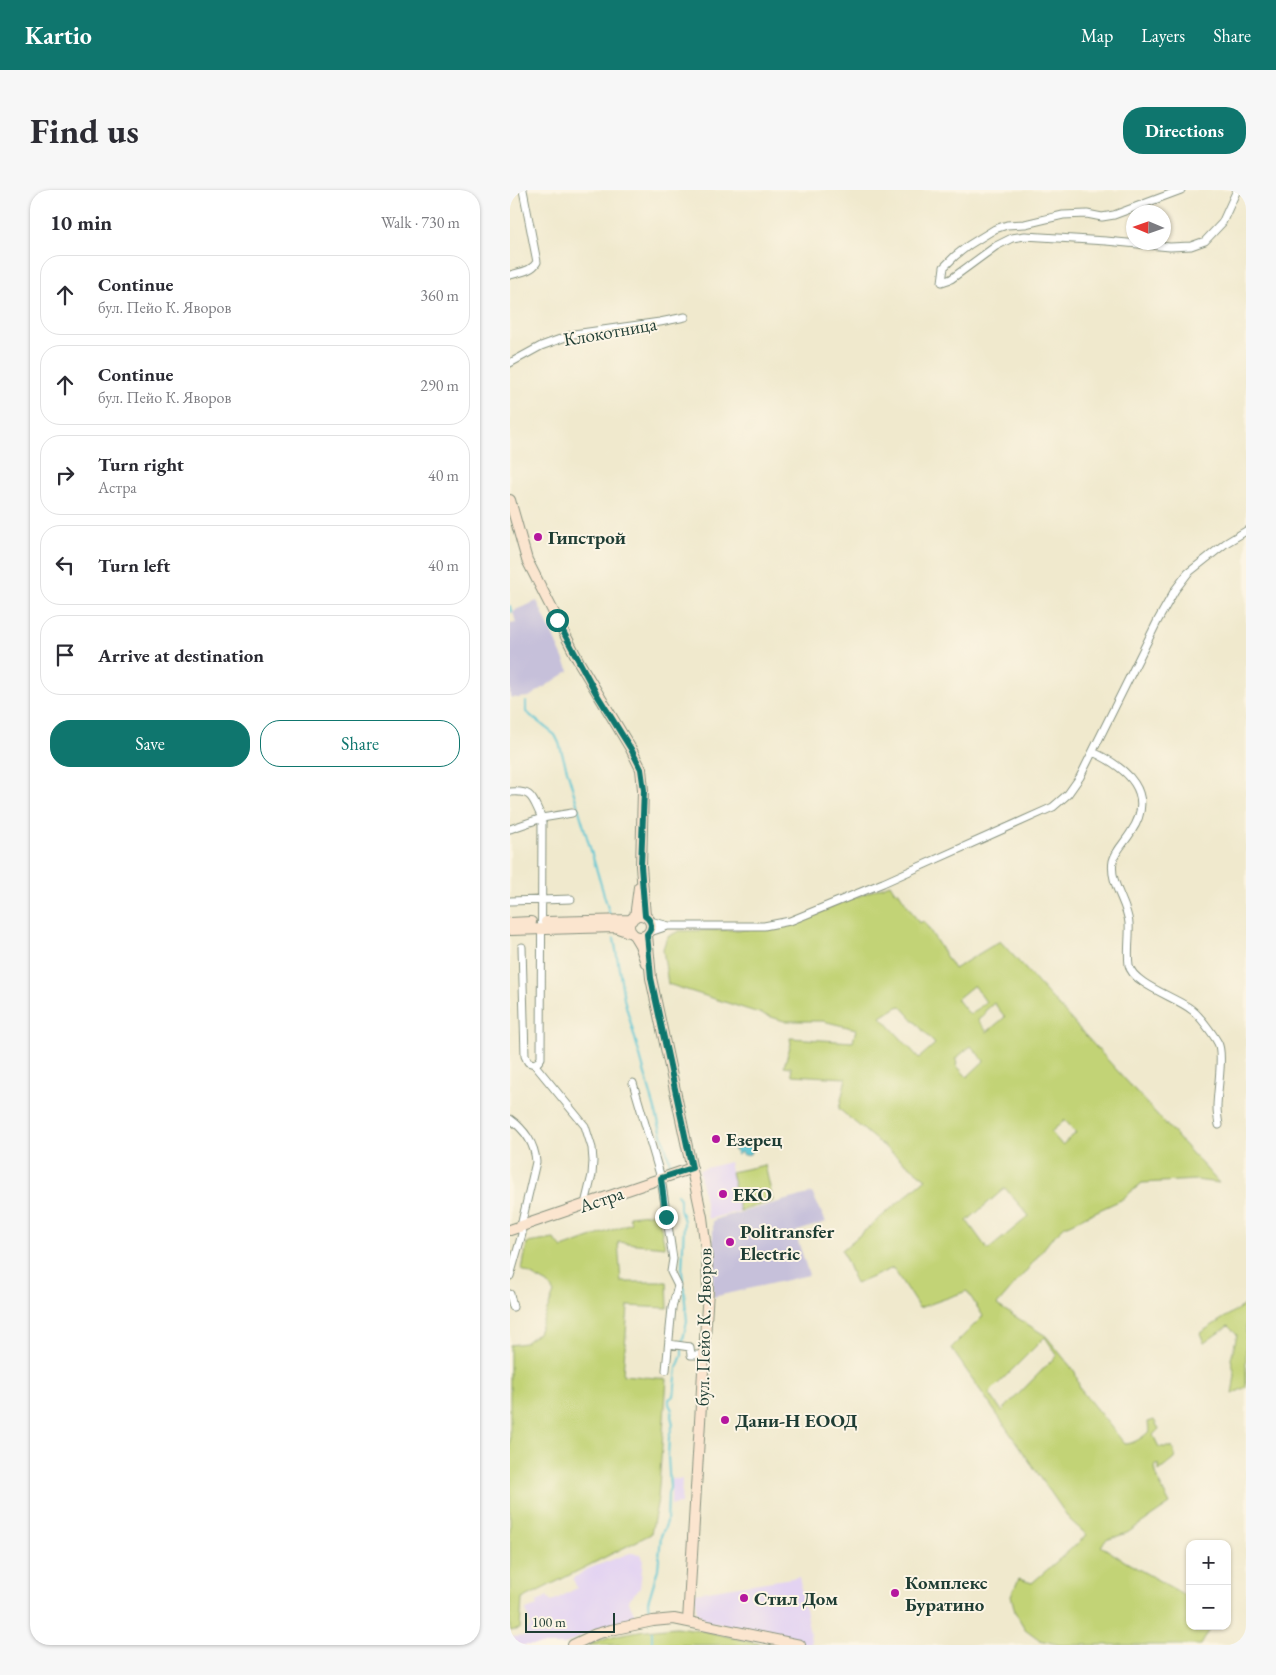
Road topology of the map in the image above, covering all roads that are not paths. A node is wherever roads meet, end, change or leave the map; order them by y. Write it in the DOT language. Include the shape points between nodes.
graph roads {
  1 [pos="523,190"];
  2 [pos="1181,190"];
  3 [pos="1237,190"];
  4 [pos="510,275"];
  5 [pos="685,317"];
  6 [pos="510,363"];
  7 [pos="510,500"];
  8 [pos="1246,531"];
  9 [pos="1093,752"];
  10 [pos="510,792"];
  11 [pos="572,813"];
  12 [pos="542,818"];
  13 [pos="510,829"];
  14 [pos="571,899"];
  15 [pos="540,900"];
  16 [pos="510,901"];
  17 [pos="510,923"];
  18 [pos="643,923"];
  19 [pos="541,925"];
  20 [pos="510,930"];
  21 [pos="633,934"];
  22 [pos="522,947"];
  23 [pos="651,978"];
  24 [pos="534,1064"];
  25 [pos="633,1084"];
  26 [pos="510,1119"];
  27 [pos="1219,1125"];
  28 [pos="692,1168"];
  29 [pos="661,1178"];
  30 [pos="585,1204"];
  31 [pos="522,1226"];
  32 [pos="510,1230"];
  33 [pos="510,1276"];
  34 [pos="510,1294"];
  35 [pos="513,1308"];
  36 [pos="672,1344"];
  37 [pos="704,1355"];
  38 [pos="666,1370"];
  39 [pos="688,1621"];
  40 [pos="573,1645"];
  41 [pos="800,1645"];
  1 -- 4 [label="street" via="537,262 530,269"];
  2 -- 3 [label="street" via="1114,216 1063,214 995,229 955,256 944,267 942,282 1012,238 1191,246 1204,241 1222,223"];
  5 -- 6 [label="street, Клокотница" via="574,334 541,346"];
  7 -- 18 [label="street, бул. Пейо К. Яворов" via="527,560 579,662 641,769 644,790"];
  8 -- 9 [label="street" via="1226,542 1188,573 1175,590"];
  9 -- 18 [label="street" via="1068,794 1053,807 790,921 770,926"];
  9 -- 27 [label="street" via="1125,772 1136,783 1140,795 1141,812 1114,860 1113,874 1129,922 1129,968 1137,978 1193,1010 1219,1044 1222,1055 1218,1075"];
  10 -- 12 [label="street" via="526,792"];
  11 -- 12 [label="street"];
  12 -- 13 [label="street"];
  12 -- 15 [label="street"];
  14 -- 15 [label="street"];
  15 -- 16 [label="street"];
  15 -- 19 [label="street"];
  17 -- 19 [label="street"];
  18 -- 19 [label="street"];
  18 -- 21 [label="street" via="630,926"];
  18 -- 21 [label="street" via="642,937"];
  18 -- 23 [label="street, бул. Пейо К. Яворов"];
  19 -- 20 [label="street"];
  19 -- 21 [label="street" via="615,928"];
  19 -- 24 [label="street" via="541,1058"];
  21 -- 23 [label="street, бул. Пейо К. Яворов"];
  22 -- 24 [label="street" via="525,1056"];
  23 -- 28 [label="street, бул. Пейо К. Яворов"];
  24 -- 30 [label="street" via="585,1126 593,1161"];
  25 -- 29 [label="street"];
  26 -- 31 [label="street" via="525,1133 535,1152 535,1170"];
  28 -- 29 [label="street, Астра"];
  28 -- 37 [label="street, бул. Пейо К. Яворов" via="707,1258"];
  29 -- 30 [label="street, Астра"];
  29 -- 36 [label="street" via="673,1259 671,1272 678,1286 672,1308"];
  30 -- 31 [label="street, Астра"];
  31 -- 32 [label="street, Астра"];
  31 -- 33 [label="street"];
  34 -- 35 [label="street"];
  36 -- 37 [label="street" via="690,1347 691,1354"];
  36 -- 38 [label="street" via="667,1346"];
  37 -- 39 [label="street, бул. Пейо К. Яворов"];
  39 -- 40 [label="street" via="664,1620 633,1625 596,1634"];
  39 -- 41 [label="street"];
}
